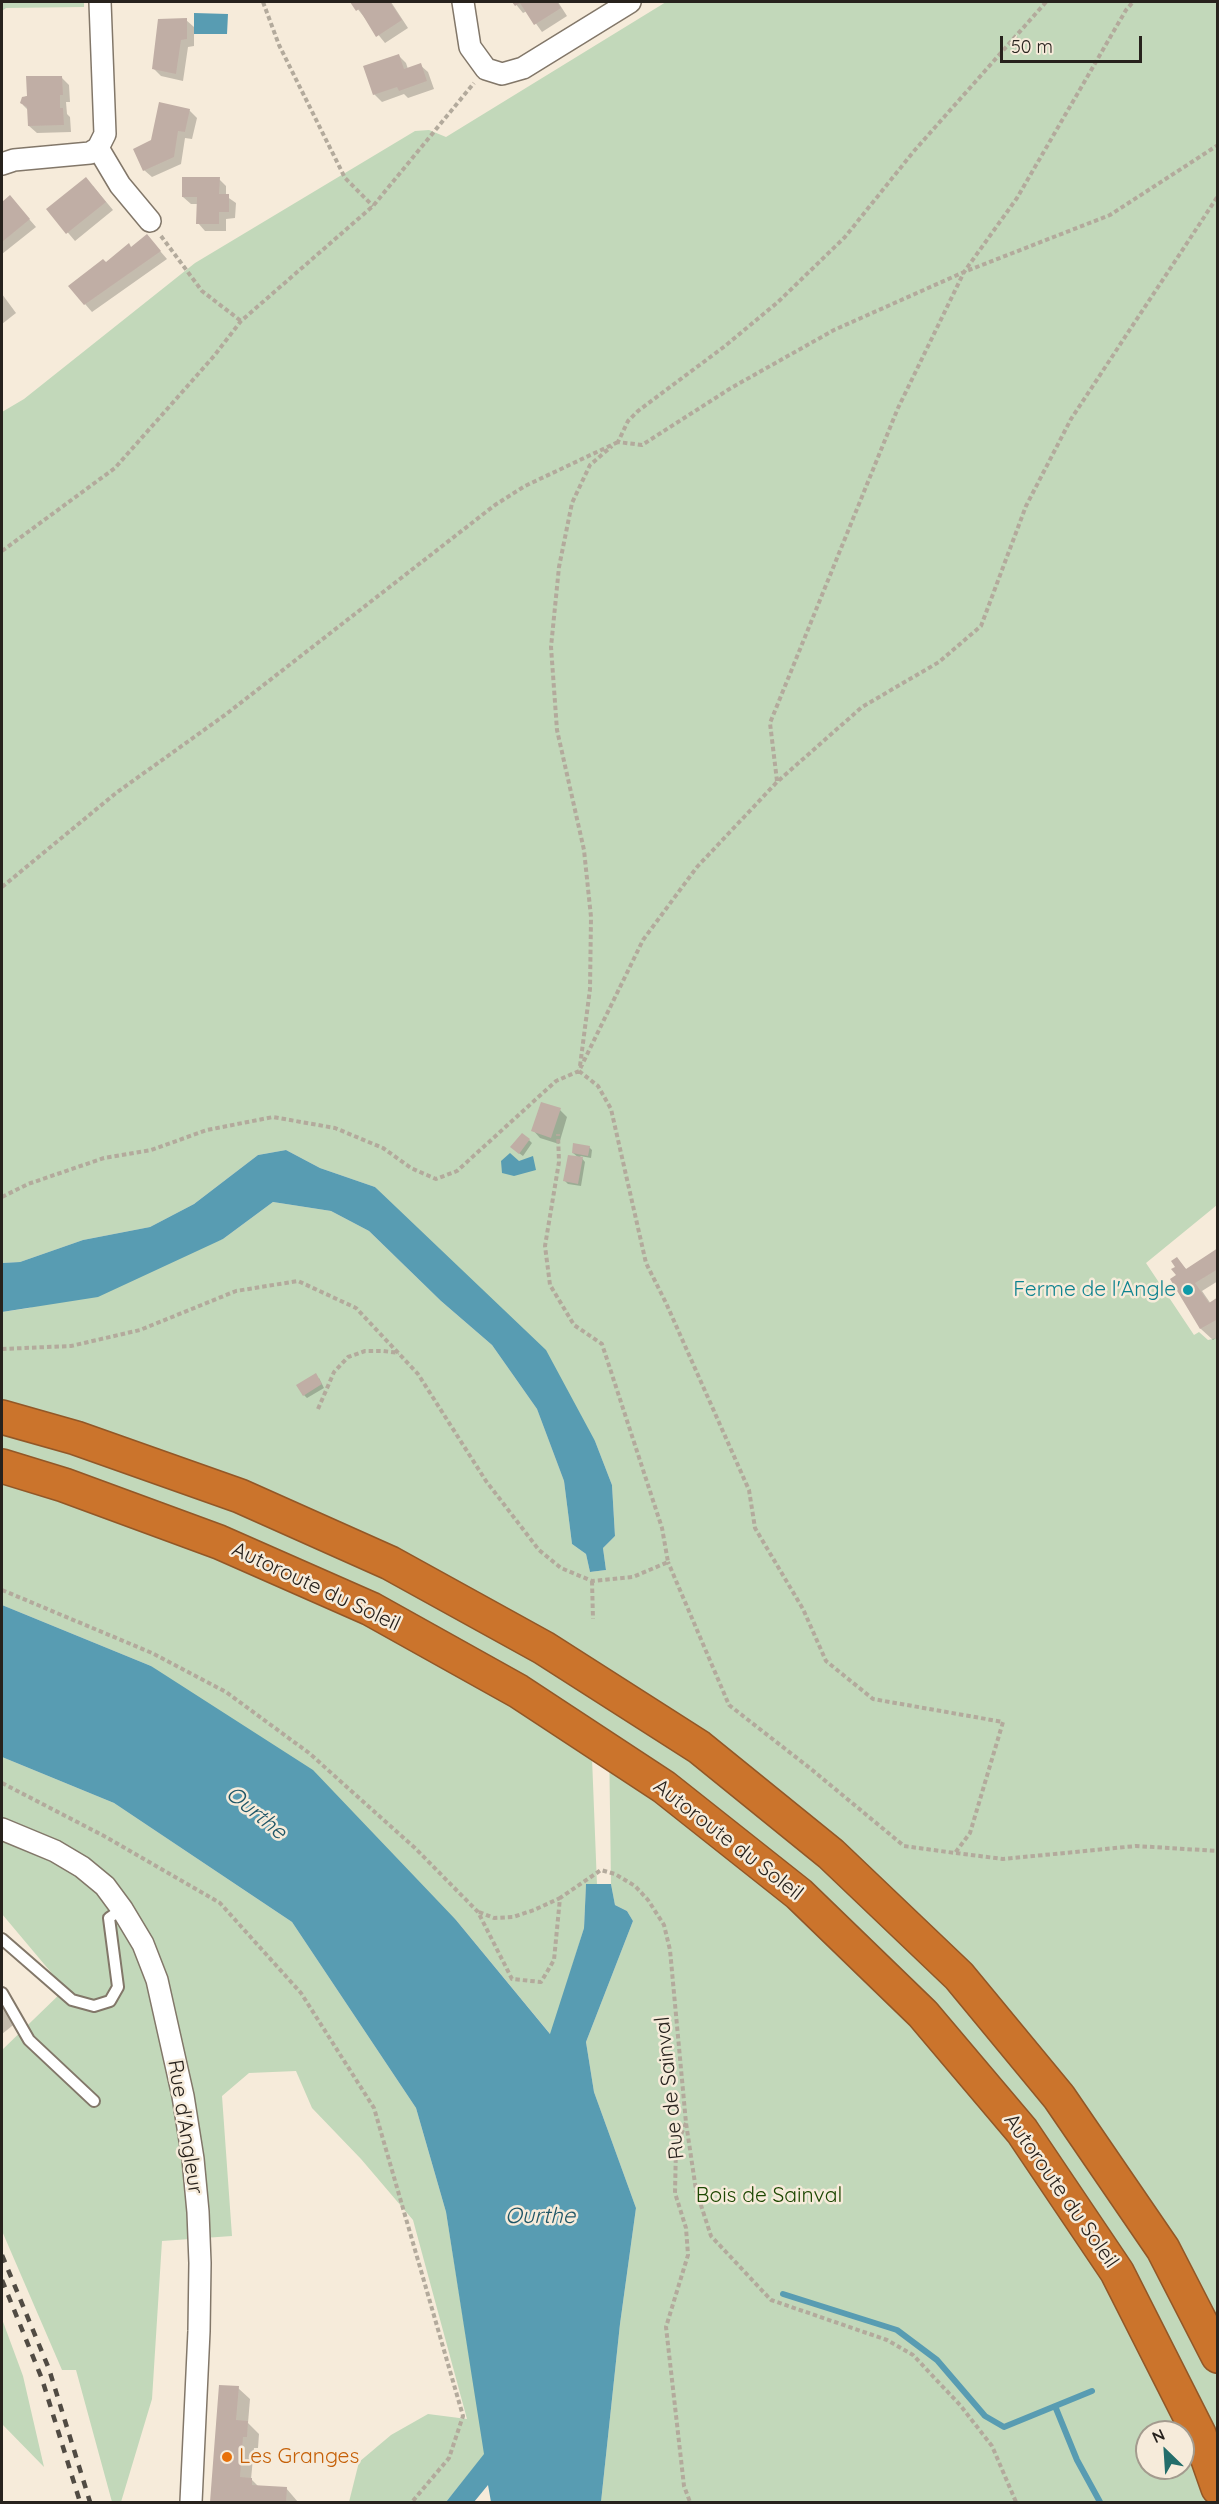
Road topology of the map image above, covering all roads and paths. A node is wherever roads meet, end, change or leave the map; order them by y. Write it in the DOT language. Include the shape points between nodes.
graph roads {
  1 [pos="100,2"];
  2 [pos="264,2"];
  3 [pos="463,2"];
  4 [pos="630,2"];
  5 [pos="1046,2"];
  6 [pos="1133,2"];
  7 [pos="486,69"];
  8 [pos="1218,145"];
  9 [pos="98,148"];
  10 [pos="2,164"];
  11 [pos="1218,196"];
  12 [pos="373,206"];
  13 [pos="150,221"];
  14 [pos="964,272"];
  15 [pos="241,321"];
  16 [pos="618,442"];
  17 [pos="2,550"];
  18 [pos="777,782"];
  19 [pos="2,886"];
  20 [pos="579,1071"];
  21 [pos="558,1134"];
  22 [pos="2,1197"];
  23 [pos="2,1349"];
  24 [pos="399,1353"];
  25 [pos="318,1409"];
  26 [pos="2,1417"];
  27 [pos="2,1466"];
  28 [pos="668,1562"];
  29 [pos="592,1581"];
  30 [pos="2,1590"];
  31 [pos="592,1619"];
  32 [pos="2,1783"];
  33 [pos="2,1829"];
  34 [pos="1218,1851"];
  35 [pos="955,1853"];
  36 [pos="560,1898"];
  37 [pos="122,1909"];
  38 [pos="478,1912"];
  39 [pos="2,1940"];
  40 [pos="2,1993"];
  41 [pos="94,2101"];
  42 [pos="686,2123"];
  43 [pos="1218,2356"];
  44 [pos="1218,2488"];
  45 [pos="191,2502"];
  46 [pos="412,2502"];
  47 [pos="690,2502"];
  48 [pos="1016,2502"];
  1 -- 9 [label="street" via="105,134"];
  2 -- 12 [label="path" via="279,45 345,178"];
  3 -- 7 [label="street" via="470,47"];
  4 -- 7 [label="street" via="523,68 502,74"];
  5 -- 16 [label="path" via="914,151 845,237 725,346 638,411"];
  6 -- 14 [label="path" via="1017,198"];
  7 -- 12 [label="path"];
  8 -- 14 [label="path" via="1110,214"];
  9 -- 10 [label="street" via="90,153"];
  9 -- 13 [label="street" via="115,178"];
  11 -- 18 [label="path" via="1071,419 1026,506 981,626 939,662 862,707"];
  12 -- 15 [label="path"];
  13 -- 15 [label="path" via="202,291"];
  14 -- 16 [label="path" via="834,330 731,388 642,445"];
  14 -- 18 [label="path" via="898,408 770,723"];
  15 -- 17 [label="path" via="115,468"];
  16 -- 19 [label="path" via="525,486 495,505 225,715 117,793"];
  16 -- 20 [label="path" via="590,465 572,503 559,567 551,647 556,730 584,850 591,917 590,989"];
  18 -- 20 [label="path" via="697,867 643,940"];
  20 -- 22 [label="path" via="556,1081 457,1171 436,1179 411,1168 383,1148 335,1128 273,1117 207,1130 151,1150 104,1158"];
  20 -- 35 [label="path" via="598,1086 611,1109 646,1263 749,1490 755,1528 804,1609 826,1661 873,1699 1003,1722 970,1833"];
  21 -- 28 [label="path" via="560,1162 545,1245 550,1285 574,1325 602,1344 662,1528"];
  23 -- 24 [label="path" via="71,1346 141,1330 236,1291 298,1281 356,1308"];
  24 -- 25 [label="path" via="365,1351 348,1357 334,1372"];
  24 -- 29 [label="path" via="418,1374 486,1481 539,1550 561,1568"];
  26 -- 43 [label="highway" via="76,1438 240,1496 390,1563 544,1648 699,1747 831,1854 958,1976 1059,2097 1163,2249"];
  27 -- 44 [label="highway, Autoroute du Soleil" via="219,1542 371,1609 518,1691 664,1787 799,1894 923,2014 1022,2131 1117,2272 1199,2434"];
  28 -- 29 [label="path" via="633,1577"];
  28 -- 35 [label="path" via="729,1705 904,1845"];
  29 -- 31 [label="path"];
  30 -- 38 [label="path" via="152,1653 226,1692 309,1753 415,1848"];
  32 -- 46 [label="path" via="220,1903 301,1993 374,2108 464,2416 448,2458"];
  33 -- 37 [label="street, Rue d'Angleur" via="82,1867 105,1886"];
  34 -- 35 [label="path" via="1136,1846 1002,1859"];
  36 -- 38 [label="path" via="513,1917"];
  36 -- 38 [label="path" via="554,1960 541,1982 512,1979"];
  36 -- 42 [label="path, Rue de Sainval" via="601,1870 635,1886 664,1925 670,1950"];
  37 -- 39 [label="lane" via="109,1918 118,1987 110,2001 93,2006 72,2000"];
  37 -- 45 [label="street, Rue d'Angleur" via="157,1980 193,2159 200,2263"];
  40 -- 41 [label="lane" via="29,2040"];
  42 -- 47 [label="path" via="676,2146 675,2193 686,2228 688,2255 666,2327 684,2486"];
  42 -- 48 [label="path, Rue de Sainval" via="696,2190 711,2236 771,2300 886,2340 913,2355 992,2446"];
}
